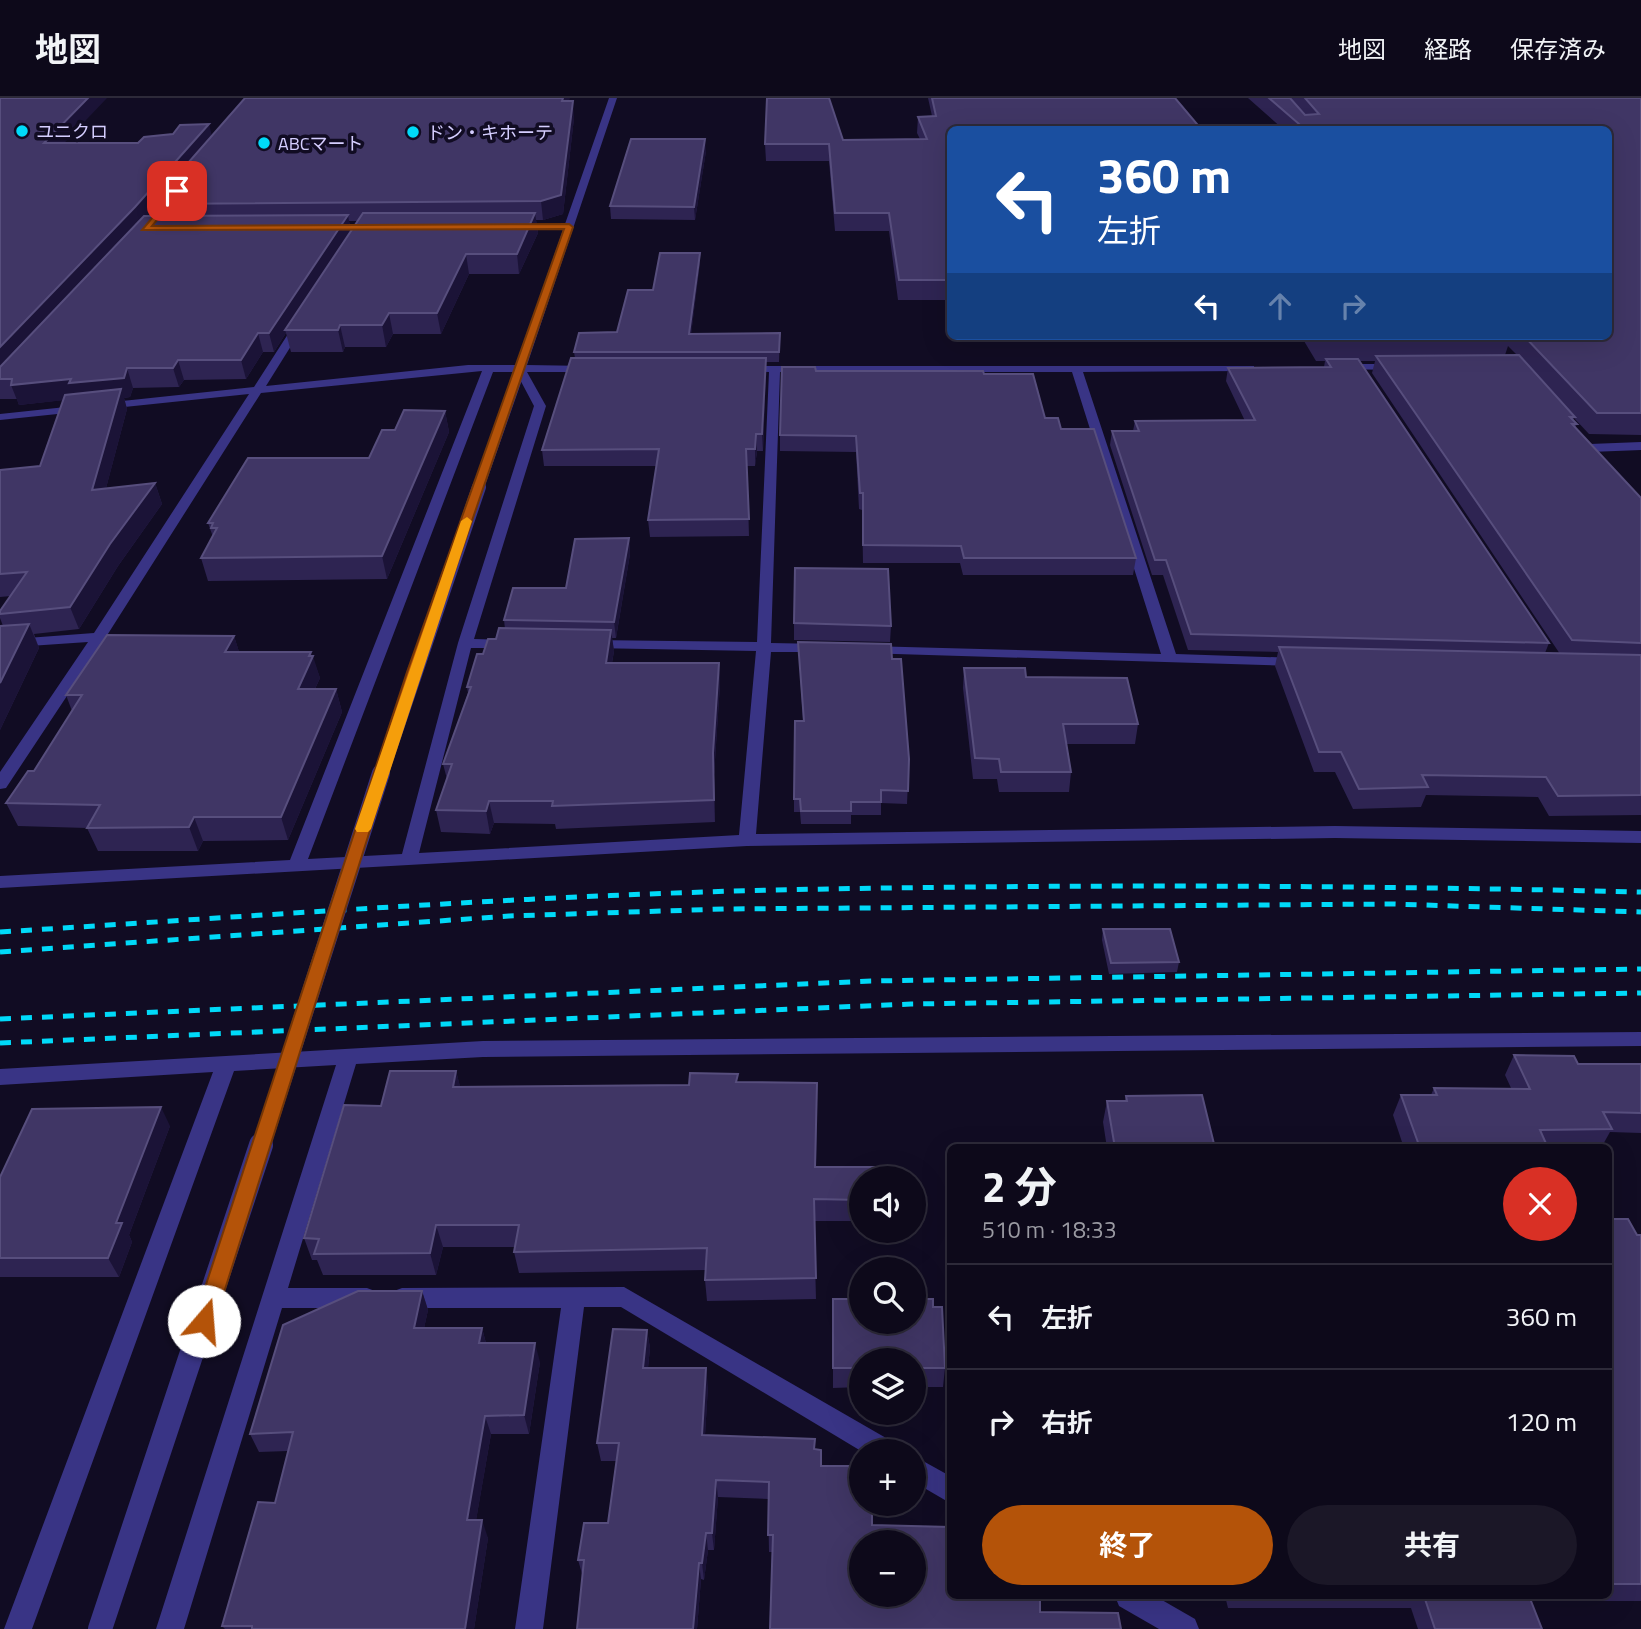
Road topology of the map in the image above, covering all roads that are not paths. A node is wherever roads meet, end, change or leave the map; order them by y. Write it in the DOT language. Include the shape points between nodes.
graph roads {
  1 [pos="613,98"];
  2 [pos="500,227"];
  3 [pos="569,227"];
  4 [pos="310,309"];
  5 [pos="1333,367"];
  6 [pos="1412,367"];
  7 [pos="489,368"];
  8 [pos="1076,368"];
  9 [pos="1266,368"];
  10 [pos="520,369"];
  11 [pos="597,369"];
  12 [pos="734,369"];
  13 [pos="775,369"];
  14 [pos="258,390"];
  15 [pos="0,417"];
  16 [pos="1581,438"];
  17 [pos="1641,446"];
  18 [pos="99,637"];
  19 [pos="466,643"];
  20 [pos="0,644"];
  21 [pos="533,644"];
  22 [pos="574,644"];
  23 [pos="764,646"];
  24 [pos="832,649"];
  25 [pos="859,649"];
  26 [pos="1170,659"];
  27 [pos="1309,662"];
  28 [pos="0,784"];
  29 [pos="1641,837"];
  30 [pos="747,840"];
  31 [pos="409,859"];
  32 [pos="297,865"];
  33 [pos="0,882"];
  34 [pos="1641,1039"];
  35 [pos="348,1058"];
  36 [pos="226,1065"];
  37 [pos="0,1077"];
  38 [pos="574,1297"];
  39 [pos="273,1298"];
  40 [pos="864,1439"];
  41 [pos="926,1475"];
  42 [pos="947,1488"];
  43 [pos="1134,1599"];
  44 [pos="18,1629"];
  45 [pos="100,1629"];
  46 [pos="170,1629"];
  47 [pos="529,1629"];
  48 [pos="1185,1629"];
  1 -- 3 [label="street"];
  2 -- 3 [label="street"];
  3 -- 10 [label="street"];
  4 -- 14 [label="street"];
  5 -- 6 [label="street" via="1364,373"];
  7 -- 10 [label="street"];
  7 -- 14 [label="street"];
  7 -- 32 [label="street"];
  8 -- 9 [label="street"];
  8 -- 13 [label="street"];
  8 -- 26 [label="street"];
  10 -- 11 [label="street"];
  10 -- 19 [label="street" via="540,407"];
  10 -- 45 [label="street, bridge" via="414,672"];
  12 -- 13 [label="street"];
  13 -- 23 [label="street"];
  14 -- 15 [label="street"];
  14 -- 18 [label="street"];
  16 -- 17 [label="street" via="1594,453"];
  18 -- 20 [label="street"];
  18 -- 28 [label="street"];
  19 -- 21 [label="street"];
  19 -- 31 [label="street"];
  22 -- 23 [label="street"];
  23 -- 24 [label="street"];
  23 -- 30 [label="street"];
  25 -- 26 [label="street"];
  26 -- 27 [label="street"];
  29 -- 30 [label="street" via="1335,832"];
  30 -- 31 [label="street"];
  31 -- 32 [label="street"];
  32 -- 33 [label="street"];
  34 -- 35 [label="street" via="483,1049"];
  35 -- 36 [label="street"];
  35 -- 39 [label="street"];
  36 -- 37 [label="street"];
  36 -- 44 [label="street"];
  38 -- 39 [label="street"];
  38 -- 40 [label="street" via="624,1297"];
  38 -- 47 [label="street"];
  39 -- 46 [label="street"];
  41 -- 42 [label="street"];
  43 -- 48 [label="street"];
}
